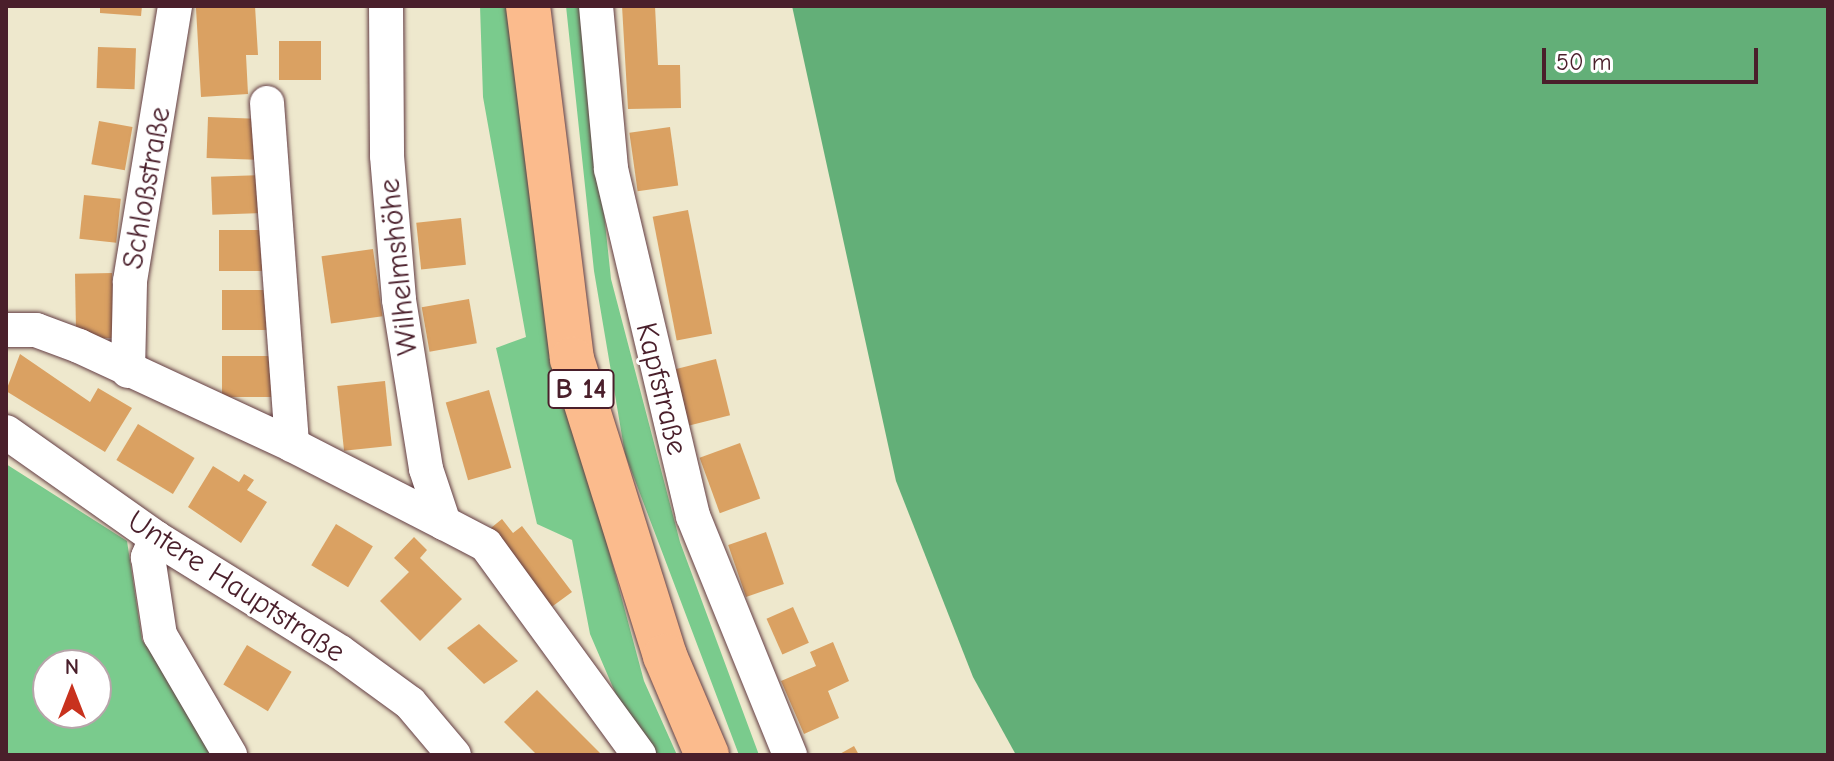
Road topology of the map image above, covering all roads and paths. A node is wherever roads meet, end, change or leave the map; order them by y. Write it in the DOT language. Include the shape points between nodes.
graph roads {
  1 [pos="175,6"];
  2 [pos="386,6"];
  3 [pos="528,6"];
  4 [pos="596,6"];
  5 [pos="267,103"];
  6 [pos="6,330"];
  7 [pos="128,371"];
  8 [pos="6,432"];
  9 [pos="292,445"];
  10 [pos="444,523"];
  11 [pos="156,538"];
  12 [pos="230,755"];
  13 [pos="454,755"];
  14 [pos="639,755"];
  15 [pos="707,755"];
  16 [pos="790,755"];
  1 -- 7 [label="street, Schloßstraße" via="130,281"];
  2 -- 10 [label="street, Wilhelmshöhe" via="387,156 399,300 426,469"];
  3 -- 15 [label="main road, B 14" via="572,359 665,656"];
  4 -- 16 [label="street, Kapfstraße" via="611,169 693,516"];
  5 -- 9 [label="street"];
  6 -- 7 [label="street" via="36,330"];
  7 -- 9 [label="street"];
  8 -- 11 [label="street, Untere Hauptstraße"];
  9 -- 10 [label="street"];
  10 -- 14 [label="street" via="486,545"];
  11 -- 12 [label="street" via="148,557 160,635"];
  11 -- 13 [label="street, Untere Hauptstraße" via="410,703"];
}
